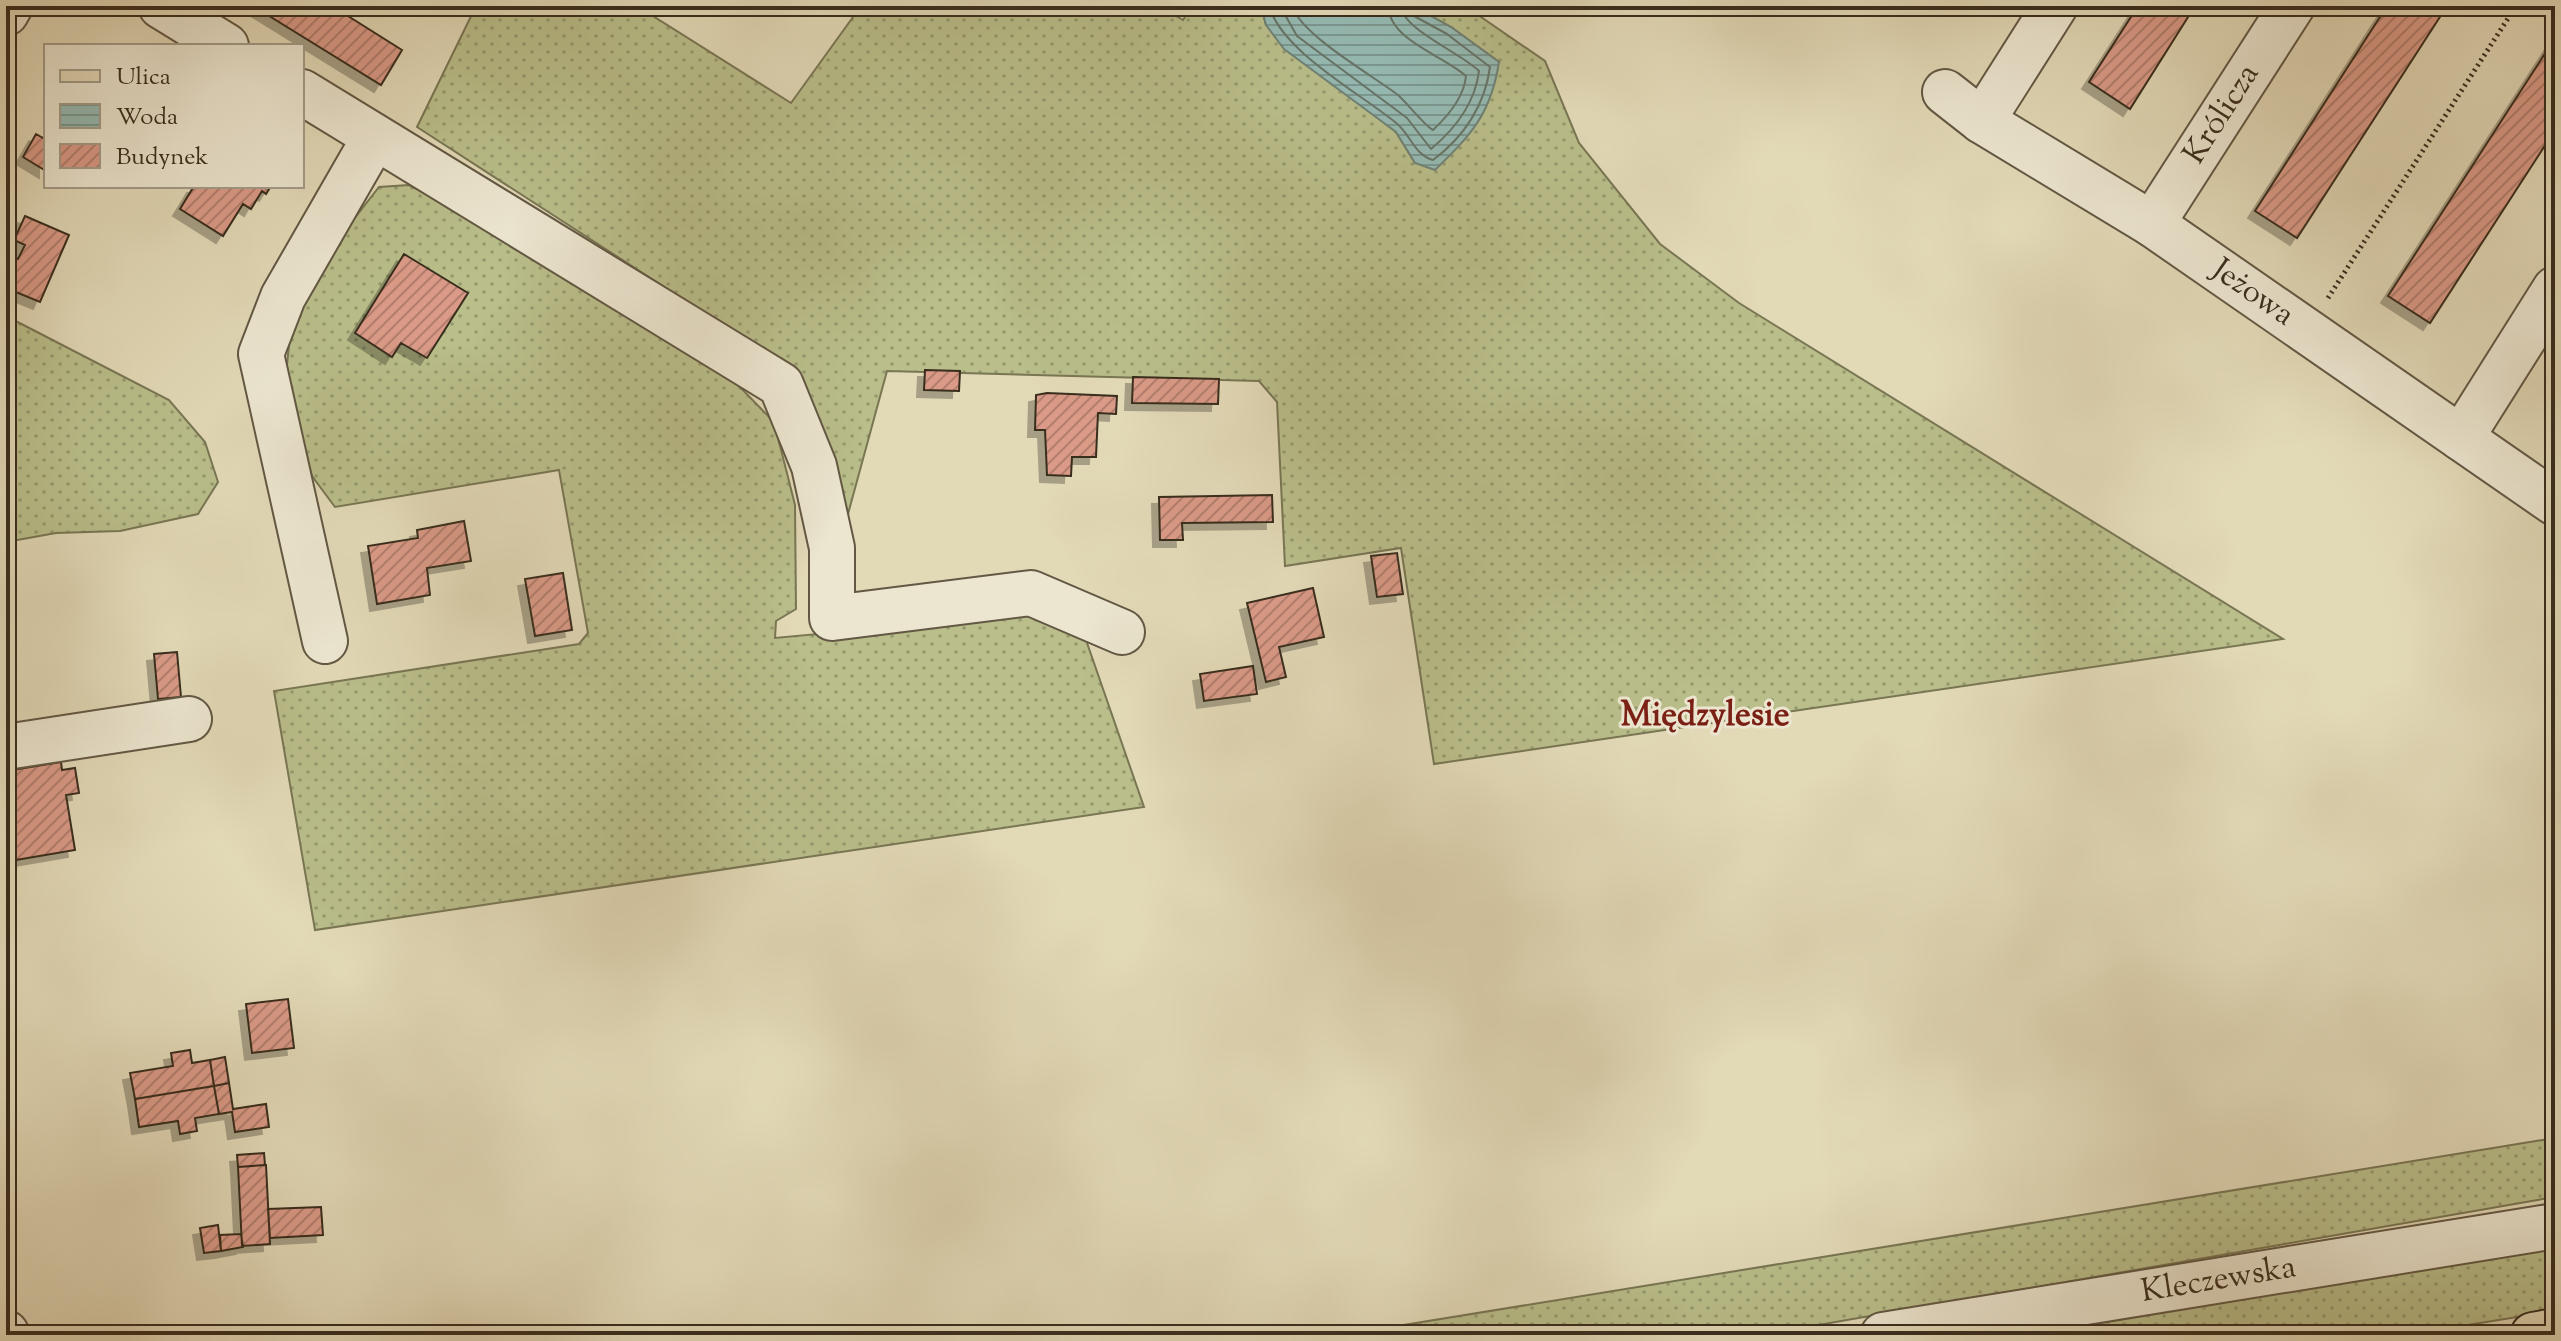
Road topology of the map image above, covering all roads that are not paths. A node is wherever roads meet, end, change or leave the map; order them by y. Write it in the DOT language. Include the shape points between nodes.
graph roads {
  1 [pos="10,6"];
  2 [pos="161,6"];
  3 [pos="2055,6"];
  4 [pos="2292,6"];
  5 [pos="6,13"];
  6 [pos="223,44"];
  7 [pos="1945,92"];
  8 [pos="304,93"];
  9 [pos="1982,121"];
  10 [pos="375,137"];
  11 [pos="2152,224"];
  12 [pos="2555,289"];
  13 [pos="2461,438"];
  14 [pos="2555,503"];
  15 [pos="1122,632"];
  16 [pos="325,641"];
  17 [pos="189,719"];
  18 [pos="6,747"];
  19 [pos="2555,1226"];
  20 [pos="2555,1331"];
  21 [pos="1883,1335"];
  22 [pos="2533,1335"];
  1 -- 5 [label="street"];
  2 -- 6 [label="street"];
  3 -- 9 [label="street"];
  4 -- 11 [label="street, Królicza"];
  7 -- 9 [label="street, Jeżowa"];
  8 -- 10 [label="street"];
  9 -- 11 [label="street, Jeżowa"];
  10 -- 15 [label="street" via="781,385 814,466 832,548 832,618 1031,593"];
  10 -- 16 [label="street" via="283,297 261,354"];
  11 -- 13 [label="street, Jeżowa"];
  12 -- 13 [label="street"];
  13 -- 14 [label="street, Jeżowa"];
  17 -- 18 [label="street"];
  19 -- 21 [label="street, Kleczewska"];
  20 -- 22 [label="main road"];
}
